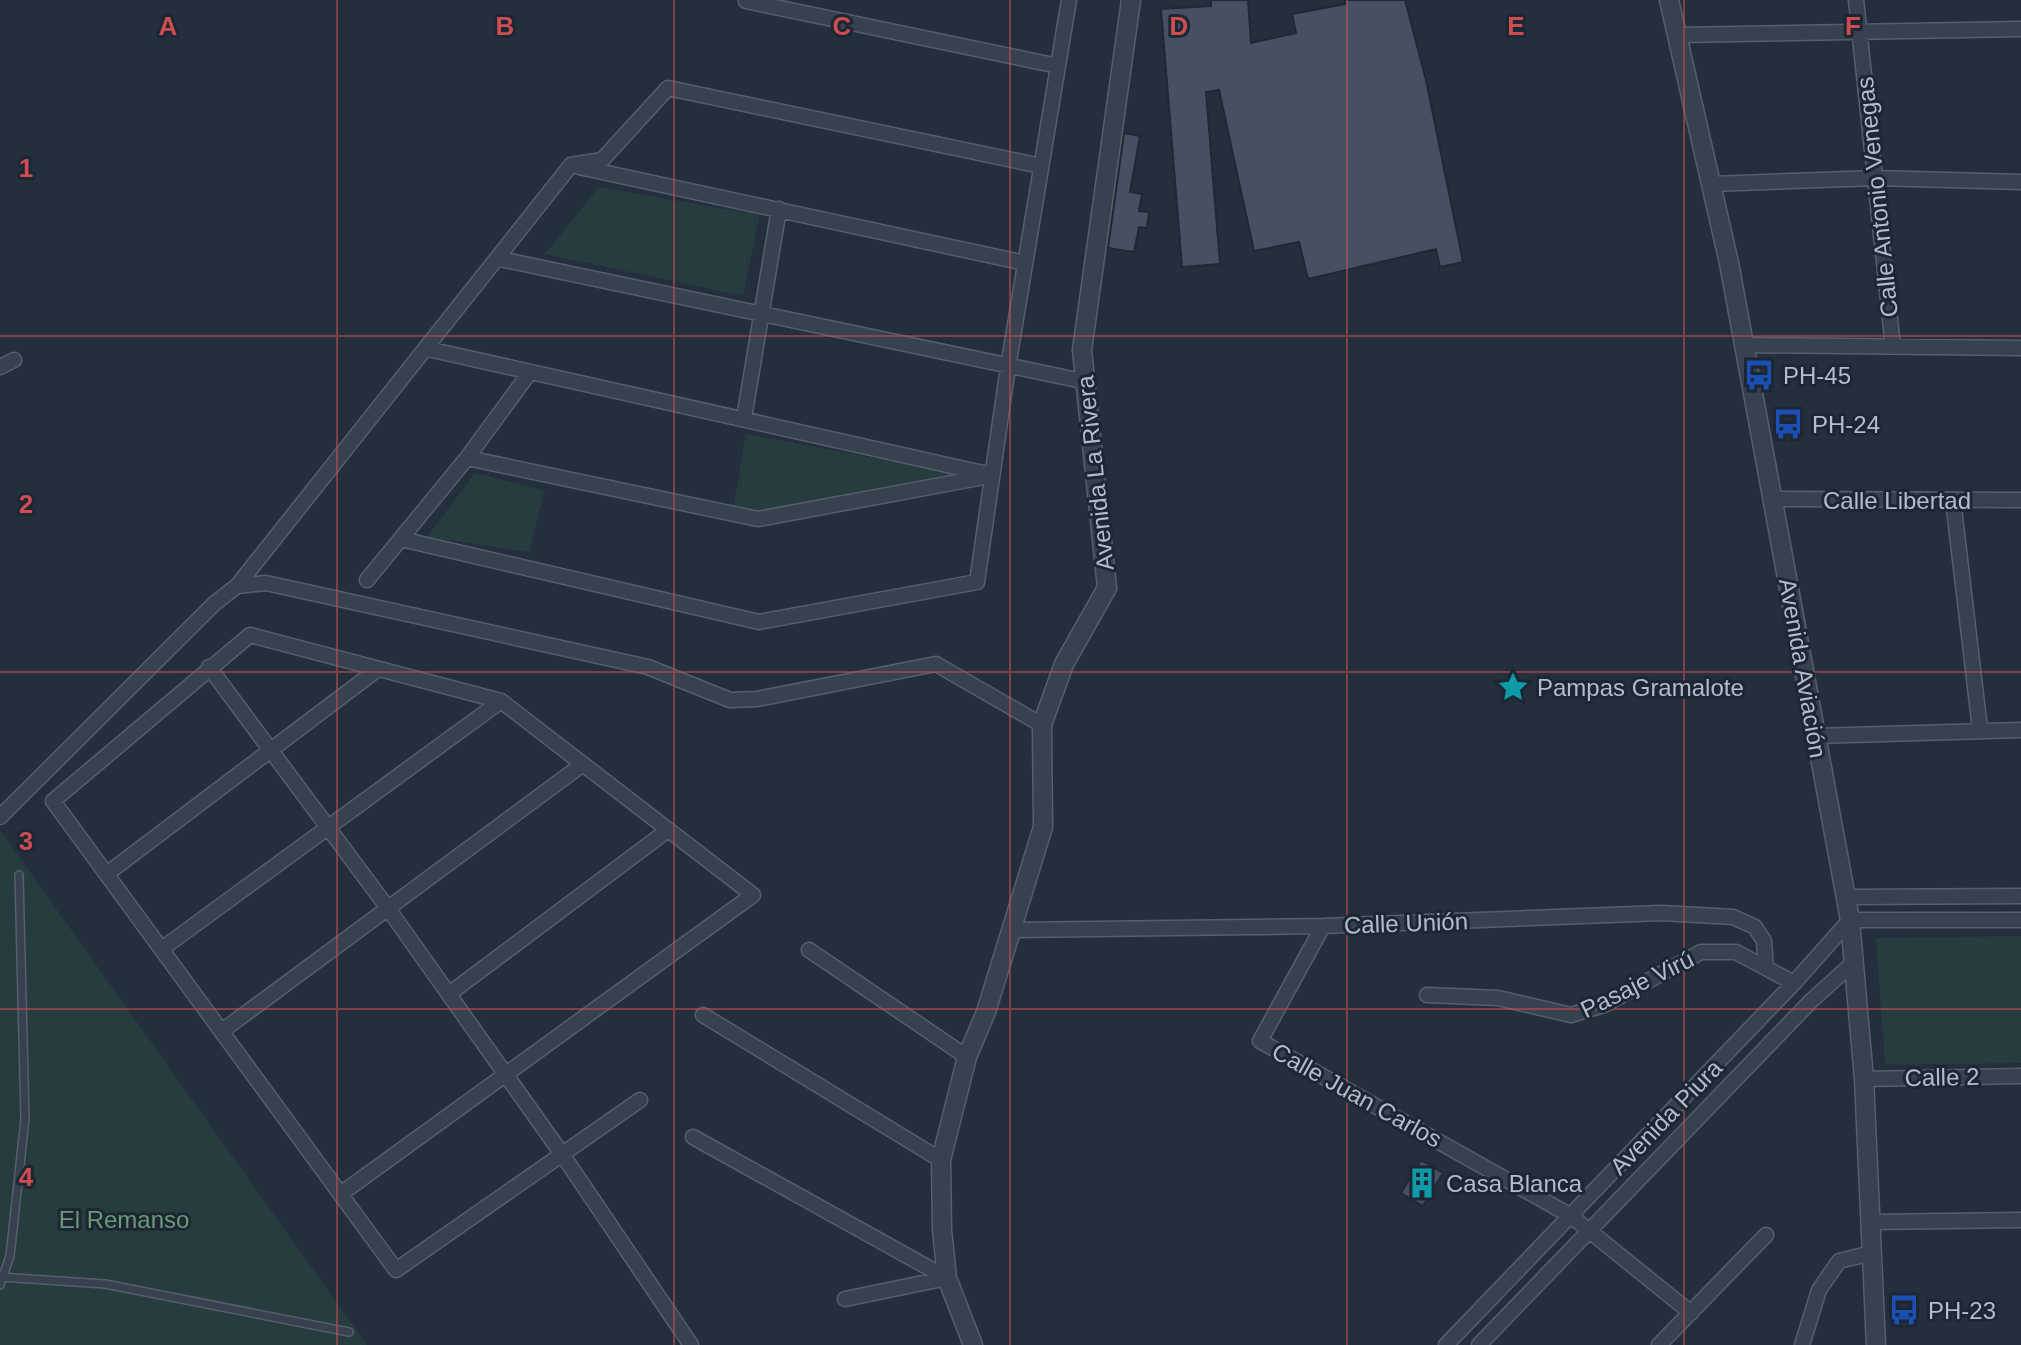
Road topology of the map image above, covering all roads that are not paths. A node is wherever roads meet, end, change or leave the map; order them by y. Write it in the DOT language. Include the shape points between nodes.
graph roads {
  1 [pos="1069,0"];
  2 [pos="1131,0"];
  3 [pos="1669,0"];
  4 [pos="1856,0"];
  5 [pos="746,1"];
  6 [pos="2021,29"];
  7 [pos="1860,30"];
  8 [pos="1678,35"];
  9 [pos="1058,66"];
  10 [pos="571,165"];
  11 [pos="1041,166"];
  12 [pos="1875,178"];
  13 [pos="2021,182"];
  14 [pos="1711,184"];
  15 [pos="779,209"];
  16 [pos="500,259"];
  17 [pos="1025,263"];
  18 [pos="761,312"];
  19 [pos="1744,345"];
  20 [pos="1893,347"];
  21 [pos="2021,348"];
  22 [pos="428,349"];
  23 [pos="1008,367"];
  24 [pos="530,372"];
  25 [pos="1087,382"];
  26 [pos="744,418"];
  27 [pos="467,458"];
  28 [pos="992,475"];
  29 [pos="1772,499"];
  30 [pos="1953,500"];
  31 [pos="2021,500"];
  32 [pos="401,539"];
  33 [pos="367,580"];
  34 [pos="237,586"];
  35 [pos="209,667"];
  36 [pos="378,669"];
  37 [pos="501,701"];
  38 [pos="1042,725"];
  39 [pos="1980,729"];
  40 [pos="2021,730"];
  41 [pos="1815,736"];
  42 [pos="272,749"];
  43 [pos="583,764"];
  44 [pos="0,817"];
  45 [pos="328,825"];
  46 [pos="668,830"];
  47 [pos="108,873"];
  48 [pos="19,875"];
  49 [pos="2021,896"];
  50 [pos="1846,897"];
  51 [pos="387,907"];
  52 [pos="1850,920"];
  53 [pos="2021,920"];
  54 [pos="1323,926"];
  55 [pos="1011,930"];
  56 [pos="163,948"];
  57 [pos="809,950"];
  58 [pos="1854,962"];
  59 [pos="1766,968"];
  60 [pos="1794,983"];
  61 [pos="449,994"];
  62 [pos="1427,995"];
  63 [pos="703,1015"];
  64 [pos="222,1031"];
  65 [pos="967,1057"];
  66 [pos="507,1076"];
  67 [pos="2021,1076"];
  68 [pos="1864,1079"];
  69 [pos="640,1100"];
  70 [pos="693,1137"];
  71 [pos="562,1154"];
  72 [pos="941,1160"];
  73 [pos="342,1193"];
  74 [pos="1571,1216"];
  75 [pos="2021,1220"];
  76 [pos="1872,1222"];
  77 [pos="1590,1231"];
  78 [pos="1766,1235"];
  79 [pos="1872,1253"];
  80 [pos="947,1278"];
  81 [pos="1,1279"];
  82 [pos="845,1299"];
  83 [pos="1691,1313"];
  84 [pos="349,1332"];
  85 [pos="691,1345"];
  86 [pos="973,1345"];
  87 [pos="1446,1345"];
  88 [pos="1479,1345"];
  89 [pos="1659,1345"];
  90 [pos="1802,1345"];
  91 [pos="1876,1345"];
  1 -- 9 [label="street"];
  2 -- 25 [label="street, Avenida La Rivera" via="1082,350"];
  3 -- 8 [label="street, Avenida Aviación"];
  4 -- 7 [label="street, Calle Antonio Venegas"];
  5 -- 9 [label="street"];
  6 -- 7 [label="street"];
  7 -- 8 [label="street"];
  7 -- 12 [label="street, Calle Antonio Venegas"];
  8 -- 14 [label="street, Avenida Aviación"];
  9 -- 11 [label="street"];
  10 -- 11 [label="street" via="602,160 668,88"];
  10 -- 15 [label="street"];
  10 -- 16 [label="street"];
  11 -- 17 [label="street"];
  12 -- 13 [label="street"];
  12 -- 14 [label="street"];
  12 -- 20 [label="street, Calle Antonio Venegas"];
  14 -- 19 [label="street, Avenida Aviación"];
  15 -- 17 [label="street"];
  15 -- 18 [label="street"];
  16 -- 18 [label="street"];
  16 -- 22 [label="street"];
  17 -- 23 [label="street"];
  18 -- 23 [label="street"];
  18 -- 26 [label="street"];
  19 -- 20 [label="street"];
  19 -- 29 [label="street, Avenida Aviación"];
  20 -- 21 [label="street"];
  22 -- 24 [label="street"];
  22 -- 34 [label="street"];
  23 -- 25 [label="street"];
  23 -- 28 [label="street"];
  24 -- 26 [label="street"];
  24 -- 27 [label="street"];
  25 -- 38 [label="street, Avenida La Rivera" via="1107,588 1064,664"];
  26 -- 28 [label="street"];
  27 -- 28 [label="street" via="758,519"];
  27 -- 32 [label="street"];
  28 -- 32 [label="street" via="977,582 759,622"];
  29 -- 30 [label="street, Calle Libertad"];
  29 -- 41 [label="street, Avenida Aviación"];
  30 -- 31 [label="street, Calle Libertad"];
  30 -- 39 [label="street"];
  32 -- 33 [label="street"];
  34 -- 38 [label="street" via="266,583 648,667 730,700 936,664"];
  34 -- 44 [label="street"];
  35 -- 36 [label="street" via="250,635"];
  35 -- 42 [label="street"];
  35 -- 47 [label="street" via="53,801"];
  36 -- 37 [label="street"];
  36 -- 42 [label="street"];
  37 -- 43 [label="street"];
  37 -- 45 [label="street"];
  38 -- 55 [label="street, Avenida La Rivera" via="1043,827"];
  39 -- 40 [label="street"];
  39 -- 41 [label="street"];
  41 -- 50 [label="street, Avenida Aviación"];
  42 -- 45 [label="street"];
  42 -- 47 [label="street"];
  43 -- 46 [label="street"];
  43 -- 51 [label="street"];
  45 -- 51 [label="street"];
  45 -- 56 [label="street"];
  46 -- 61 [label="street"];
  46 -- 66 [label="street" via="753,895"];
  47 -- 56 [label="street"];
  48 -- 81 [label="lane" via="25,1119 10,1256"];
  49 -- 50 [label="street"];
  50 -- 52 [label="street, Avenida Aviación"];
  51 -- 61 [label="street"];
  51 -- 64 [label="street"];
  52 -- 53 [label="street"];
  52 -- 58 [label="street, Avenida Aviación"];
  52 -- 60 [label="street, Avenida Piura"];
  54 -- 55 [label="street, Calle Unión"];
  54 -- 59 [label="street, Calle Unión" via="1661,913 1733,917 1755,927 1764,941"];
  54 -- 74 [label="street, Calle Juan Carlos" via="1260,1041"];
  55 -- 65 [label="street, Avenida La Rivera"];
  56 -- 64 [label="street"];
  57 -- 65 [label="street"];
  58 -- 68 [label="street, Avenida Aviación"];
  58 -- 77 [label="street, Avenida Piura"];
  59 -- 60 [label="street, Pasaje Virú"];
  59 -- 62 [label="street, Pasaje Virú" via="1736,952 1701,952 1604,1005 1571,1015 1498,998"];
  60 -- 74 [label="street, Avenida Piura"];
  61 -- 66 [label="street"];
  63 -- 72 [label="street"];
  64 -- 73 [label="street"];
  65 -- 72 [label="street, Avenida La Rivera"];
  66 -- 71 [label="street"];
  66 -- 73 [label="street"];
  67 -- 68 [label="street, Calle 2"];
  68 -- 76 [label="street, Avenida Aviación"];
  69 -- 71 [label="street"];
  70 -- 80 [label="street"];
  71 -- 73 [label="street" via="396,1270"];
  71 -- 85 [label="street"];
  72 -- 80 [label="street, Avenida La Rivera"];
  74 -- 77 [label="street, Calle Juan Carlos"];
  74 -- 87 [label="street, Avenida Piura"];
  75 -- 76 [label="street"];
  76 -- 79 [label="street, Avenida Aviación"];
  77 -- 83 [label="street, Calle Juan Carlos"];
  77 -- 88 [label="street, Avenida Piura"];
  78 -- 83 [label="street"];
  79 -- 90 [label="street" via="1839,1261 1819,1290"];
  79 -- 91 [label="street, Avenida Aviación"];
  80 -- 82 [label="street"];
  80 -- 86 [label="street, Avenida La Rivera"];
  81 -- 84 [label="lane" via="105,1284"];
  83 -- 89 [label="street"];
}
